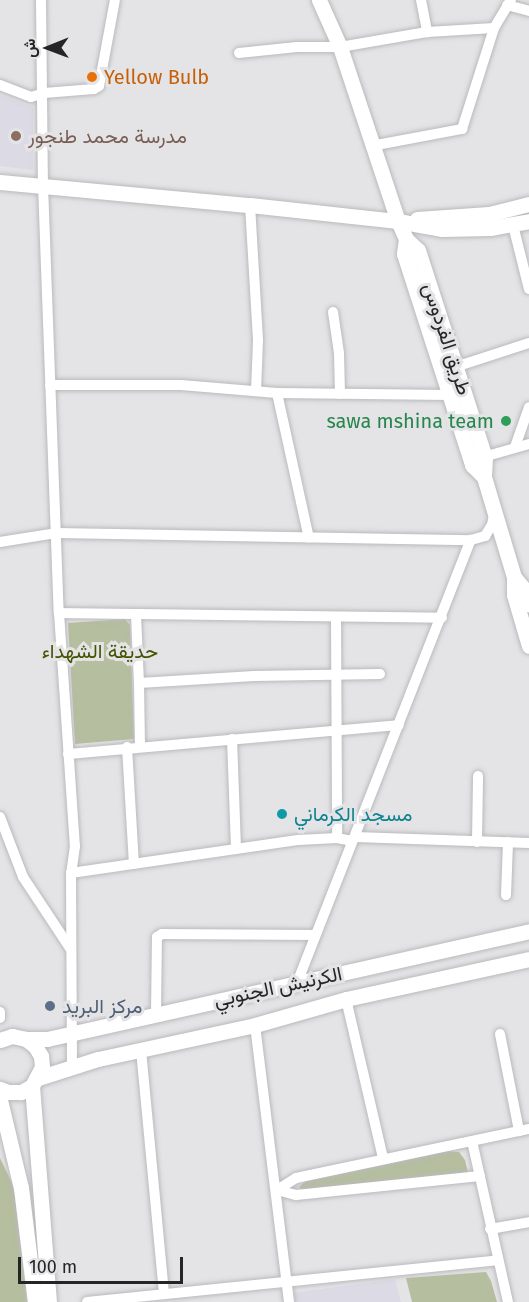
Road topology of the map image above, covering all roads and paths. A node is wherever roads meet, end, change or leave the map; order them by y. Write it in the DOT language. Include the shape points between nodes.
graph roads {
  1 [pos="41,0"];
  2 [pos="115,0"];
  3 [pos="319,0"];
  4 [pos="421,0"];
  5 [pos="509,2"];
  6 [pos="529,11"];
  7 [pos="494,28"];
  8 [pos="427,32"];
  9 [pos="340,47"];
  10 [pos="239,53"];
  11 [pos="0,85"];
  12 [pos="44,93"];
  13 [pos="371,146"];
  14 [pos="0,173"];
  15 [pos="0,182"];
  16 [pos="38,184"];
  17 [pos="529,204"];
  18 [pos="250,205"];
  19 [pos="398,221"];
  20 [pos="529,221"];
  21 [pos="513,225"];
  22 [pos="529,289"];
  23 [pos="333,312"];
  24 [pos="529,343"];
  25 [pos="449,369"];
  26 [pos="50,385"];
  27 [pos="256,391"];
  28 [pos="277,393"];
  29 [pos="340,394"];
  30 [pos="450,395"];
  31 [pos="529,407"];
  32 [pos="529,444"];
  33 [pos="515,447"];
  34 [pos="478,459"];
  35 [pos="494,513"];
  36 [pos="57,533"];
  37 [pos="309,537"];
  38 [pos="471,540"];
  39 [pos="0,542"];
  40 [pos="514,577"];
  41 [pos="529,604"];
  42 [pos="59,614"];
  43 [pos="136,615"];
  44 [pos="336,617"];
  45 [pos="442,618"];
  46 [pos="529,646"];
  47 [pos="337,674"];
  48 [pos="380,674"];
  49 [pos="139,683"];
  50 [pos="399,725"];
  51 [pos="336,732"];
  52 [pos="232,739"];
  53 [pos="140,746"];
  54 [pos="127,747"];
  55 [pos="68,754"];
  56 [pos="478,776"];
  57 [pos="0,817"];
  58 [pos="337,838"];
  59 [pos="353,839"];
  60 [pos="477,842"];
  61 [pos="508,842"];
  62 [pos="529,843"];
  63 [pos="236,849"];
  64 [pos="134,864"];
  65 [pos="71,873"];
  66 [pos="506,895"];
  67 [pos="529,931"];
  68 [pos="315,935"];
  69 [pos="70,949"];
  70 [pos="529,959"];
  71 [pos="297,983"];
  72 [pos="346,999"];
  73 [pos="0,1012"];
  74 [pos="156,1014"];
  75 [pos="0,1018"];
  76 [pos="255,1025"];
  77 [pos="70,1032"];
  78 [pos="500,1034"];
  79 [pos="26,1039"];
  80 [pos="0,1040"];
  81 [pos="141,1050"];
  82 [pos="72,1066"];
  83 [pos="35,1082"];
  84 [pos="0,1089"];
  85 [pos="0,1100"];
  86 [pos="524,1130"];
  87 [pos="472,1141"];
  88 [pos="383,1158"];
  89 [pos="480,1176"];
  90 [pos="277,1190"];
  91 [pos="529,1222"];
  92 [pos="490,1229"];
  93 [pos="496,1260"];
  94 [pos="286,1283"];
  95 [pos="164,1292"];
  96 [pos="181,1297"];
  97 [pos="35,1302"];
  98 [pos="49,1302"];
  99 [pos="87,1302"];
  100 [pos="289,1302"];
  101 [pos="508,1302"];
  1 -- 12 [label="street"];
  2 -- 12 [label="street" via="99,86"];
  3 -- 9 [label="main road, طريق الفردوس"];
  4 -- 8 [label="street"];
  5 -- 6 [label="street"];
  5 -- 7 [label="street"];
  7 -- 8 [label="street"];
  7 -- 13 [label="street" via="462,129"];
  8 -- 9 [label="street"];
  9 -- 10 [label="street"];
  9 -- 13 [label="main road, طريق الفردوس"];
  11 -- 12 [label="street" via="31,97"];
  12 -- 16 [label="street"];
  13 -- 19 [label="main road, طريق الفردوس"];
  14 -- 16 [label="main road" via="22,176"];
  15 -- 16 [label="main road"];
  16 -- 18 [label="main road"];
  16 -- 26 [label="street"];
  17 -- 19 [label="main road" via="489,214"];
  18 -- 19 [label="main road"];
  18 -- 27 [label="street" via="258,341"];
  19 -- 21 [label="main road" via="442,229"];
  19 -- 25 [label="main road, طريق الفردوس" via="406,239 404,254"];
  20 -- 21 [label="main road"];
  21 -- 22 [label="street"];
  23 -- 29 [label="street"];
  24 -- 25 [label="street"];
  25 -- 30 [label="main road, طريق الفردوس"];
  25 -- 34 [label="main road, طريق الفردوس"];
  26 -- 27 [label="street"];
  26 -- 36 [label="street"];
  27 -- 28 [label="street"];
  28 -- 29 [label="street"];
  28 -- 37 [label="street"];
  29 -- 30 [label="street"];
  30 -- 34 [label="main road, طريق الفردوس"];
  31 -- 33 [label="street"];
  32 -- 33 [label="street"];
  33 -- 34 [label="street"];
  34 -- 35 [label="main road, طريق الفردوس"];
  35 -- 38 [label="street" via="485,536"];
  35 -- 40 [label="main road, طريق الفردوس"];
  36 -- 37 [label="street"];
  36 -- 39 [label="street"];
  36 -- 42 [label="street"];
  37 -- 38 [label="street"];
  38 -- 45 [label="street"];
  40 -- 41 [label="main road, طريق الفردوس" via="525,590"];
  40 -- 46 [label="main road, طريق الفردوس" via="514,595"];
  42 -- 43 [label="street"];
  42 -- 55 [label="street"];
  43 -- 44 [label="street"];
  43 -- 49 [label="street"];
  44 -- 45 [label="street"];
  44 -- 47 [label="street"];
  45 -- 50 [label="street"];
  47 -- 48 [label="street"];
  47 -- 49 [label="street"];
  47 -- 51 [label="street"];
  49 -- 53 [label="street"];
  50 -- 51 [label="street"];
  50 -- 59 [label="street"];
  51 -- 52 [label="street"];
  51 -- 58 [label="street"];
  52 -- 53 [label="street"];
  52 -- 63 [label="street"];
  53 -- 54 [label="street"];
  54 -- 55 [label="street"];
  54 -- 64 [label="street"];
  55 -- 65 [label="street" via="75,846"];
  56 -- 60 [label="street"];
  57 -- 69 [label="street" via="23,877"];
  58 -- 59 [label="street"];
  58 -- 63 [label="street"];
  59 -- 60 [label="street"];
  59 -- 68 [label="street"];
  60 -- 61 [label="street"];
  61 -- 62 [label="street"];
  61 -- 66 [label="street"];
  63 -- 64 [label="street"];
  64 -- 65 [label="street"];
  65 -- 69 [label="street"];
  67 -- 71 [label="main road, الكرنيش الجنوبي"];
  68 -- 71 [label="street"];
  68 -- 74 [label="street" via="162,933 157,937"];
  69 -- 77 [label="street"];
  70 -- 72 [label="main road, الكرنيش الجنوبي"];
  71 -- 74 [label="main road, الكرنيش الجنوبي"];
  72 -- 76 [label="main road, الكرنيش الجنوبي"];
  72 -- 88 [label="street"];
  73 -- 75 [label="street"];
  74 -- 77 [label="main road, الكرنيش الجنوبي"];
  76 -- 81 [label="main road, الكرنيش الجنوبي"];
  76 -- 90 [label="street"];
  77 -- 79 [label="main road, الكرنيش الجنوبي" via="47,1039"];
  77 -- 82 [label="street"];
  78 -- 86 [label="street"];
  79 -- 80 [label="main road, الكرنيش الجنوبي" via="12,1036"];
  79 -- 83 [label="main road" via="41,1056 42,1067"];
  81 -- 82 [label="main road, الكرنيش الجنوبي"];
  81 -- 95 [label="street"];
  82 -- 83 [label="main road, الكرنيش الجنوبي"];
  83 -- 84 [label="main road, الكرنيش الجنوبي" via="21,1092"];
  83 -- 98 [label="main road"];
  85 -- 97 [label="main road" via="21,1188"];
  86 -- 87 [label="street"];
  87 -- 88 [label="street"];
  87 -- 89 [label="street"];
  88 -- 90 [label="street" via="296,1178"];
  89 -- 90 [label="street" via="296,1195"];
  89 -- 92 [label="street"];
  90 -- 94 [label="street"];
  91 -- 92 [label="street"];
  92 -- 93 [label="street"];
  93 -- 94 [label="street"];
  93 -- 101 [label="street"];
  94 -- 96 [label="street"];
  94 -- 100 [label="street"];
  95 -- 96 [label="street"];
  95 -- 99 [label="street"];
}
